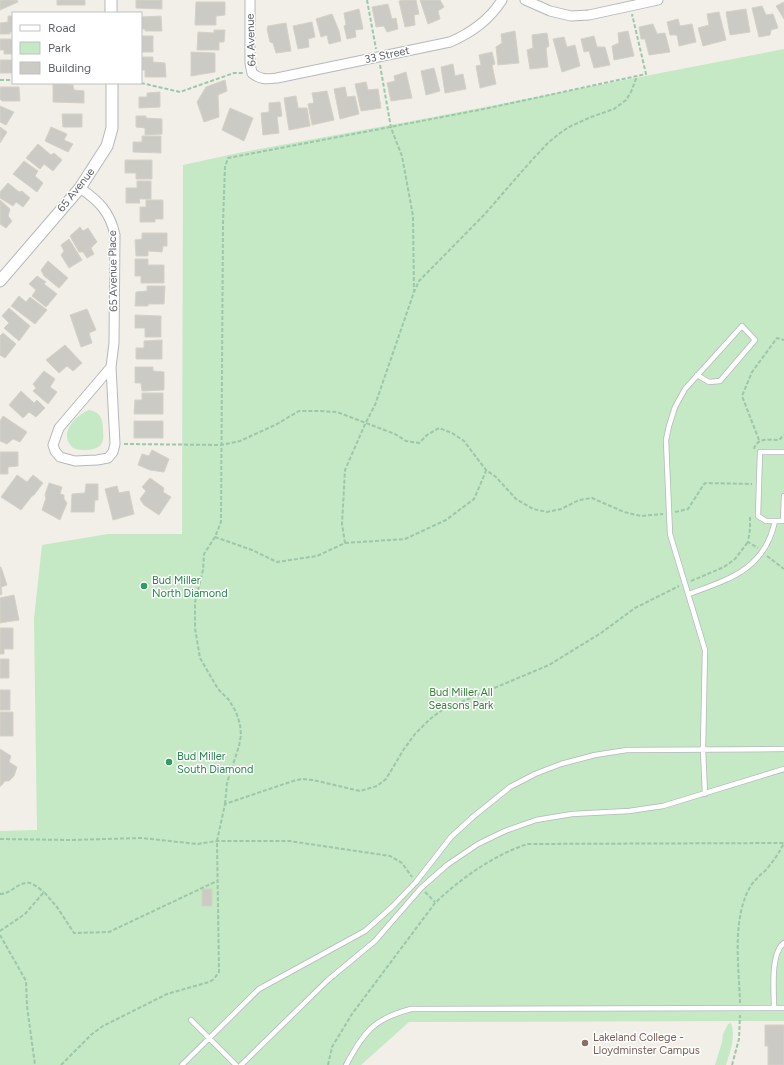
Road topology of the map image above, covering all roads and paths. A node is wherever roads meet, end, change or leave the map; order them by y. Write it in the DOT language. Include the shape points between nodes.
graph roads {
  1 [pos="111,0"];
  2 [pos="250,0"];
  3 [pos="367,0"];
  4 [pos="502,0"];
  5 [pos="525,0"];
  6 [pos="658,0"];
  7 [pos="648,1"];
  8 [pos="111,12"];
  9 [pos="633,17"];
  10 [pos="376,48"];
  11 [pos="380,67"];
  12 [pos="234,73"];
  13 [pos="637,76"];
  14 [pos="258,78"];
  15 [pos="0,80"];
  16 [pos="12,80"];
  17 [pos="142,83"];
  18 [pos="112,84"];
  19 [pos="392,128"];
  20 [pos="80,188"];
  21 [pos="0,281"];
  22 [pos="414,292"];
  23 [pos="784,340"];
  24 [pos="111,366"];
  25 [pos="698,375"];
  26 [pos="366,422"];
  27 [pos="784,435"];
  28 [pos="759,440"];
  29 [pos="126,444"];
  30 [pos="755,444"];
  31 [pos="221,445"];
  32 [pos="784,452"];
  33 [pos="486,470"];
  34 [pos="752,484"];
  35 [pos="784,496"];
  36 [pos="681,511"];
  37 [pos="658,515"];
  38 [pos="775,521"];
  39 [pos="215,537"];
  40 [pos="748,542"];
  41 [pos="345,543"];
  42 [pos="768,557"];
  43 [pos="784,569"];
  44 [pos="692,580"];
  45 [pos="677,587"];
  46 [pos="689,594"];
  47 [pos="703,749"];
  48 [pos="784,749"];
  49 [pos="784,769"];
  50 [pos="705,794"];
  51 [pos="225,804"];
  52 [pos="0,839"];
  53 [pos="217,841"];
  54 [pos="784,842"];
  55 [pos="412,876"];
  56 [pos="217,881"];
  57 [pos="44,892"];
  58 [pos="425,893"];
  59 [pos="0,894"];
  60 [pos="435,903"];
  61 [pos="0,931"];
  62 [pos="0,935"];
  63 [pos="784,943"];
  64 [pos="740,1008"];
  65 [pos="774,1008"];
  66 [pos="784,1008"];
  67 [pos="191,1020"];
  68 [pos="209,1038"];
  69 [pos="35,1065"];
  70 [pos="61,1065"];
  71 [pos="182,1065"];
  72 [pos="236,1065"];
  73 [pos="241,1065"];
  74 [pos="328,1065"];
  75 [pos="346,1065"];
  76 [pos="732,1065"];
  1 -- 8 [label="street"];
  2 -- 14 [label="street, 64 Avenue" via="250,63 252,73"];
  3 -- 10 [label="path"];
  4 -- 14 [label="street, 33 Street" via="480,25 450,42 277,78"];
  5 -- 7 [label="street" via="570,16 589,15"];
  6 -- 7 [label="street"];
  9 -- 13 [label="path" via="646,74"];
  11 -- 19 [label="path"];
  12 -- 17 [label="path" via="180,92"];
  13 -- 19 [label="path"];
  13 -- 22 [label="path" via="626,100 614,109 569,126 548,143 479,220 425,274"];
  15 -- 16 [label="path"];
  18 -- 20 [label="street, 65 Avenue" via="112,128 107,146"];
  19 -- 22 [label="path" via="402,156 413,216"];
  19 -- 31 [label="path" via="228,158 225,167 223,222"];
  20 -- 21 [label="street, 65 Avenue"];
  20 -- 24 [label="street, 65 Avenue Place" via="97,201 108,214 115,235 114,343"];
  22 -- 26 [label="path" via="375,405"];
  23 -- 28 [label="path" via="777,338 752,372 742,396"];
  24 -- 24 [label="street, 65 Avenue Place" via="59,428 53,445 60,456 75,461 97,460 108,458 113,452 115,444"];
  25 -- 25 [label="lane" via="742,326 755,340 720,381 709,382"];
  25 -- 46 [label="lane" via="685,388 675,407 666,440 670,534"];
  26 -- 31 [label="path" via="337,412 299,411 240,441"];
  26 -- 33 [label="path" via="406,441 419,443 439,428 452,433 464,441"];
  26 -- 41 [label="path" via="345,470 342,524"];
  27 -- 28 [label="path" via="779,440"];
  28 -- 30 [label="path"];
  29 -- 31 [label="path"];
  31 -- 39 [label="path" via="221,522"];
  32 -- 38 [label="lane" via="760,452 758,516 766,521"];
  33 -- 37 [label="path" via="516,499 533,509 547,512 592,498 624,512 641,516"];
  33 -- 41 [label="path" via="474,499 446,520 405,540"];
  34 -- 36 [label="path" via="706,483 688,509"];
  35 -- 38 [label="lane" via="784,521"];
  38 -- 46 [label="lane" via="763,552 748,568"];
  39 -- 41 [label="path" via="277,562 316,556"];
  39 -- 51 [label="path" via="204,554 195,602 195,628 200,658 218,689 229,700 240,724 239,746 227,783"];
  40 -- 44 [label="path" via="735,559 724,567"];
  42 -- 43 [label="path"];
  45 -- 51 [label="path" via="636,608 549,665 442,710 415,734 386,779 377,786 360,791 313,780 293,781"];
  46 -- 47 [label="lane" via="705,650"];
  47 -- 48 [label="lane"];
  47 -- 50 [label="lane"];
  47 -- 68 [label="lane" via="627,750 595,755 560,764 510,787 474,816 452,838 416,882 365,931 259,989"];
  49 -- 50 [label="lane"];
  50 -- 73 [label="lane" via="663,806 572,814 536,820 478,844 447,865 421,888 375,941 328,980"];
  51 -- 53 [label="path"];
  52 -- 53 [label="path" via="142,838 197,844"];
  53 -- 55 [label="path" via="289,841 378,853 397,859"];
  53 -- 56 [label="path"];
  54 -- 60 [label="path" via="528,844 515,848 485,865 451,888"];
  54 -- 64 [label="path" via="777,856 752,884 741,911 738,945"];
  56 -- 57 [label="path" via="109,932 74,933"];
  56 -- 70 [label="path" via="219,972 214,979 167,994 102,1026"];
  57 -- 59 [label="path" via="30,883 22,884 6,894"];
  57 -- 61 [label="path" via="25,914"];
  58 -- 60 [label="path"];
  60 -- 74 [label="path" via="352,1014 332,1047"];
  62 -- 69 [label="path" via="26,981 26,1006"];
  63 -- 65 [label="lane" via="775,960"];
  64 -- 65 [label="lane"];
  64 -- 75 [label="lane" via="411,1009 377,1022"];
  64 -- 76 [label="path" via="739,1039"];
  65 -- 66 [label="lane"];
  67 -- 68 [label="lane"];
  68 -- 71 [label="lane"];
  68 -- 72 [label="lane"];
}
